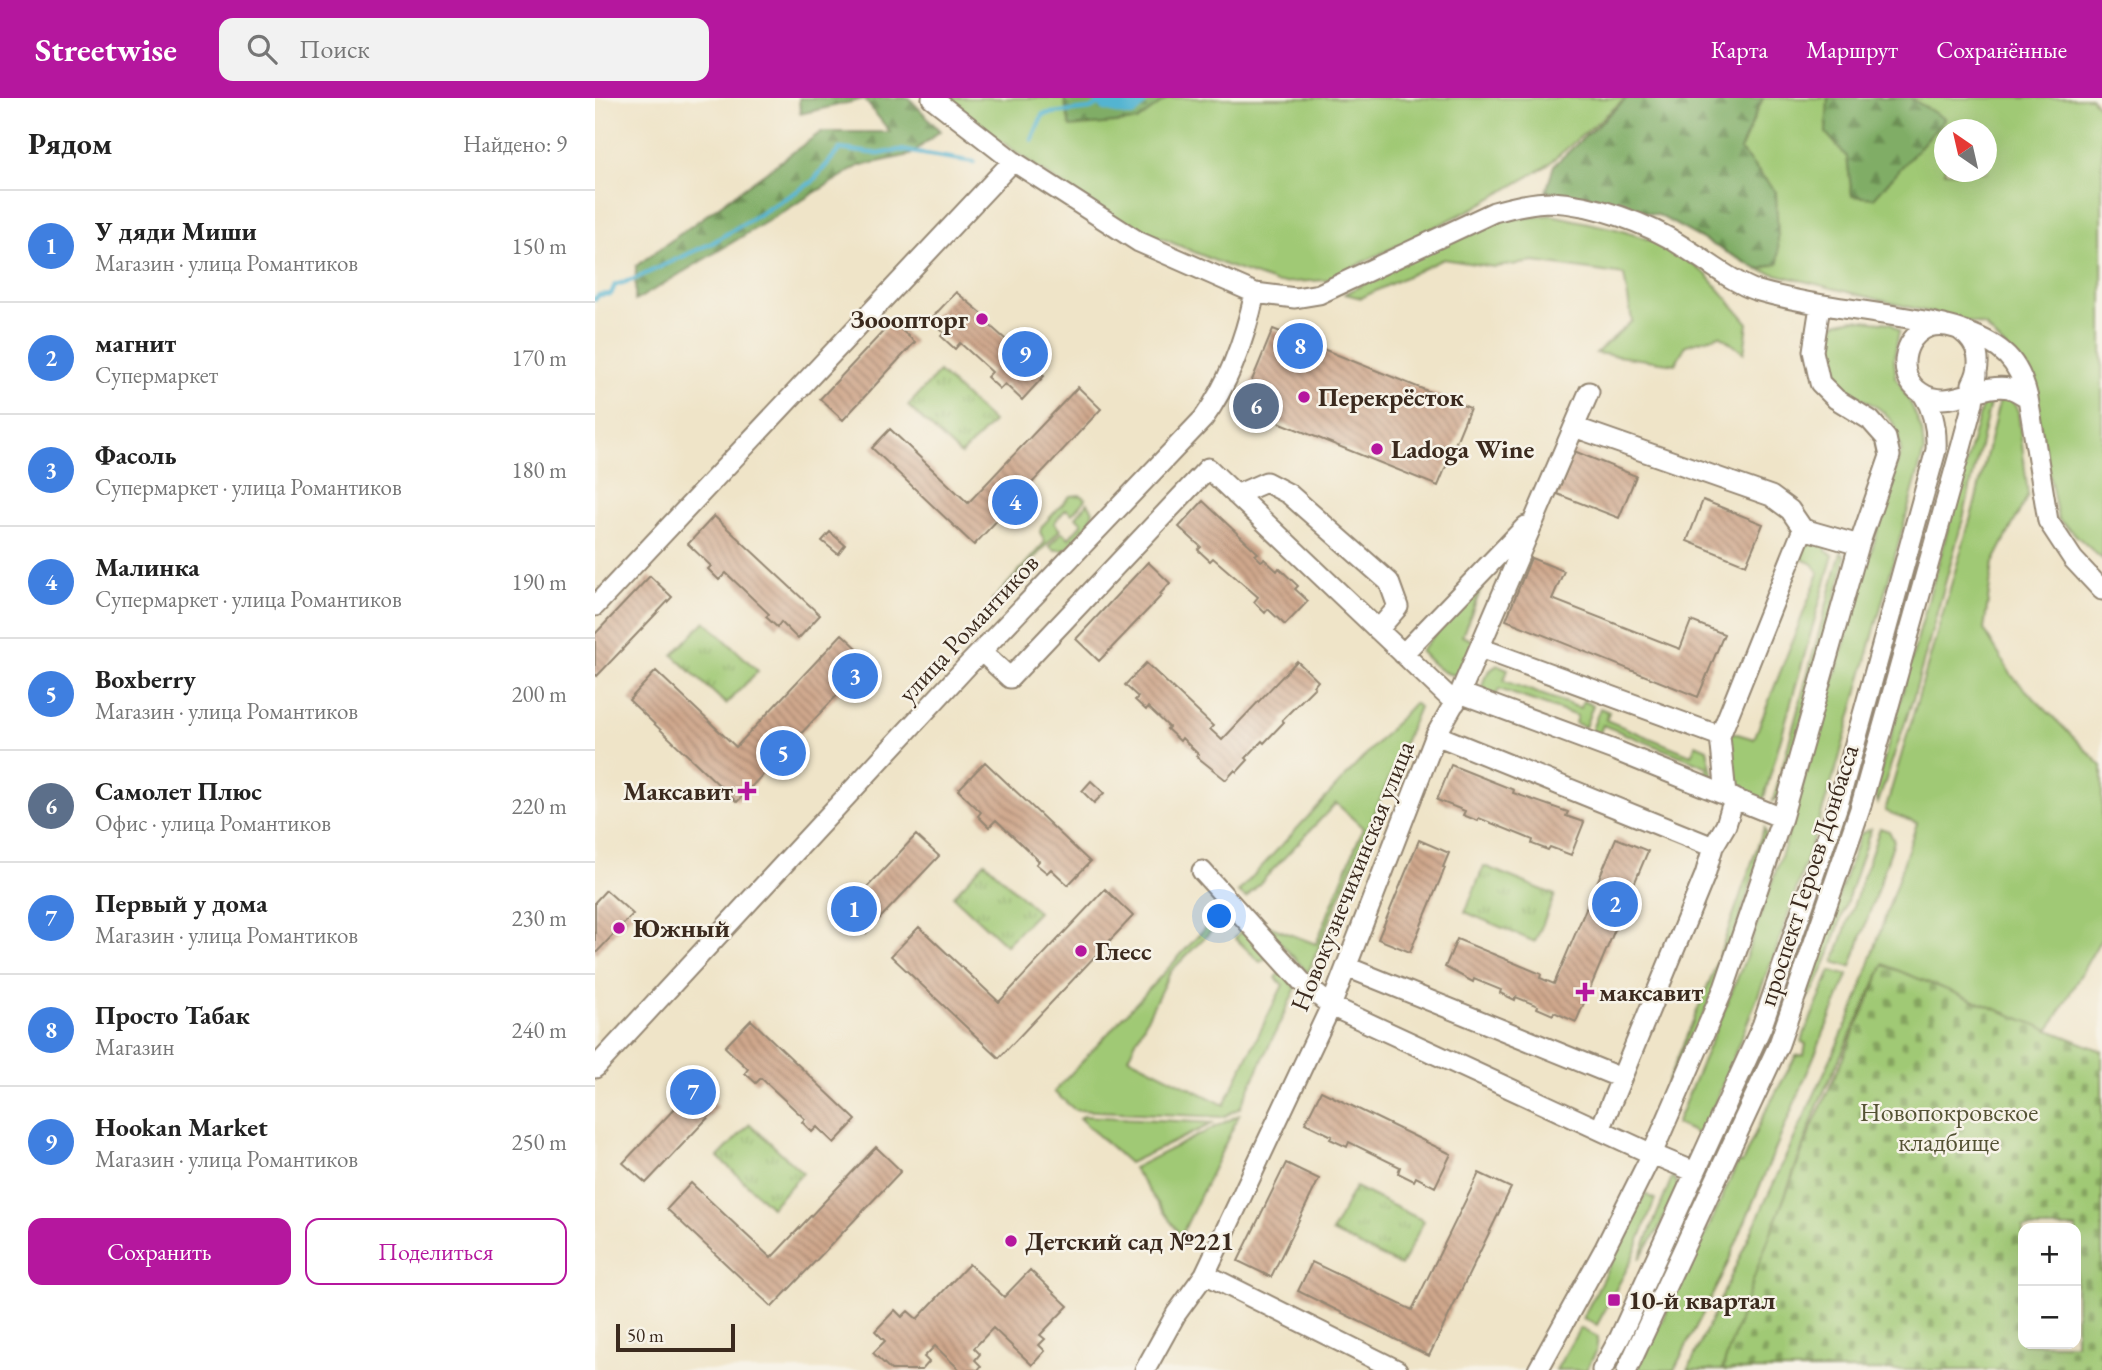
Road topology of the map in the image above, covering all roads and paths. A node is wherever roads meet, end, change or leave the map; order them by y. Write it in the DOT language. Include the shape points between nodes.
graph roads {
  1 [pos="932,98"];
  2 [pos="1013,161"];
  3 [pos="1255,293"];
  4 [pos="1820,306"];
  5 [pos="1897,315"];
  6 [pos="1950,327"];
  7 [pos="1909,344"];
  8 [pos="1975,383"];
  9 [pos="1589,392"];
  10 [pos="1923,394"];
  11 [pos="2028,398"];
  12 [pos="1574,428"];
  13 [pos="1236,495"];
  14 [pos="1535,517"];
  15 [pos="1803,530"];
  16 [pos="1859,545"];
  17 [pos="2102,590"];
  18 [pos="595,606"];
  19 [pos="1378,630"];
  20 [pos="1480,648"];
  21 [pos="981,651"];
  22 [pos="1403,654"];
  23 [pos="1458,698"];
  24 [pos="1436,735"];
  25 [pos="1720,736"];
  26 [pos="1730,796"];
  27 [pos="1782,818"];
  28 [pos="1713,847"];
  29 [pos="1202,871"];
  30 [pos="1347,967"];
  31 [pos="1331,1006"];
  32 [pos="595,1068"];
  33 [pos="1621,1078"];
  34 [pos="1600,1130"];
  35 [pos="1652,1154"];
  36 [pos="1695,1172"];
  37 [pos="1205,1274"];
  38 [pos="1145,1370"];
  39 [pos="1397,1370"];
  40 [pos="1538,1370"];
  41 [pos="1602,1370"];
  42 [pos="1627,1370"];
  1 -- 2 [label="street"];
  2 -- 3 [label="street" via="1139,242"];
  2 -- 18 [label="street"];
  3 -- 4 [label="street" via="1295,298 1319,294 1495,212 1553,202 1636,223 1669,237 1752,289"];
  3 -- 21 [label="street, улица Романтиков" via="1247,328 1223,388 1203,419"];
  4 -- 5 [label="street"];
  4 -- 16 [label="street" via="1814,351 1820,383 1870,420 1886,438 1890,456"];
  5 -- 6 [label="street"];
  5 -- 7 [label="street" via="1908,329"];
  6 -- 7 [label="street" via="1924,330"];
  6 -- 8 [label="street" via="1968,336 1976,347"];
  6 -- 11 [label="street" via="1997,345 2024,380"];
  7 -- 10 [label="street" via="1906,370"];
  8 -- 10 [label="street" via="1953,397"];
  8 -- 11 [label="street" via="2010,388"];
  8 -- 42 [label="street, проспект Героев Донбасса" via="1860,809 1779,1044"];
  9 -- 12 [label="street, Новокузнечихинская улица"];
  10 -- 36 [label="street, проспект Героев Донбасса" via="1937,433 1937,450 1839,804 1762,1026"];
  11 -- 17 [label="street" via="2048,521 2073,559"];
  12 -- 14 [label="street, Новокузнечихинская улица"];
  12 -- 15 [label="street" via="1771,496 1790,510"];
  13 -- 19 [label="street"];
  13 -- 19 [label="street" via="1266,482 1289,494 1389,582 1398,607"];
  13 -- 21 [label="street" via="1207,468 1010,678"];
  14 -- 20 [label="street, Новокузнечихинская улица"];
  14 -- 22 [label="street"];
  15 -- 16 [label="street"];
  15 -- 25 [label="street"];
  16 -- 27 [label="street"];
  19 -- 22 [label="street"];
  20 -- 23 [label="street, Новокузнечихинская улица"];
  20 -- 25 [label="street"];
  21 -- 32 [label="street, улица Романтиков"];
  22 -- 23 [label="street"];
  23 -- 24 [label="street, Новокузнечихинская улица"];
  23 -- 26 [label="street"];
  24 -- 28 [label="street"];
  24 -- 30 [label="street, Новокузнечихинская улица"];
  25 -- 26 [label="street"];
  26 -- 27 [label="street"];
  26 -- 28 [label="street" via="1726,825"];
  27 -- 35 [label="street" via="1724,988"];
  28 -- 33 [label="street"];
  29 -- 31 [label="street" via="1302,982"];
  30 -- 31 [label="street, Новокузнечихинская улица"];
  30 -- 33 [label="street"];
  31 -- 34 [label="street"];
  31 -- 37 [label="street, Новокузнечихинская улица"];
  33 -- 34 [label="street"];
  34 -- 35 [label="street"];
  35 -- 36 [label="street"];
  35 -- 40 [label="street"];
  36 -- 41 [label="street, проспект Героев Донбасса"];
  37 -- 38 [label="street, Новокузнечихинская улица" via="1175,1314"];
  37 -- 39 [label="street"];
}
